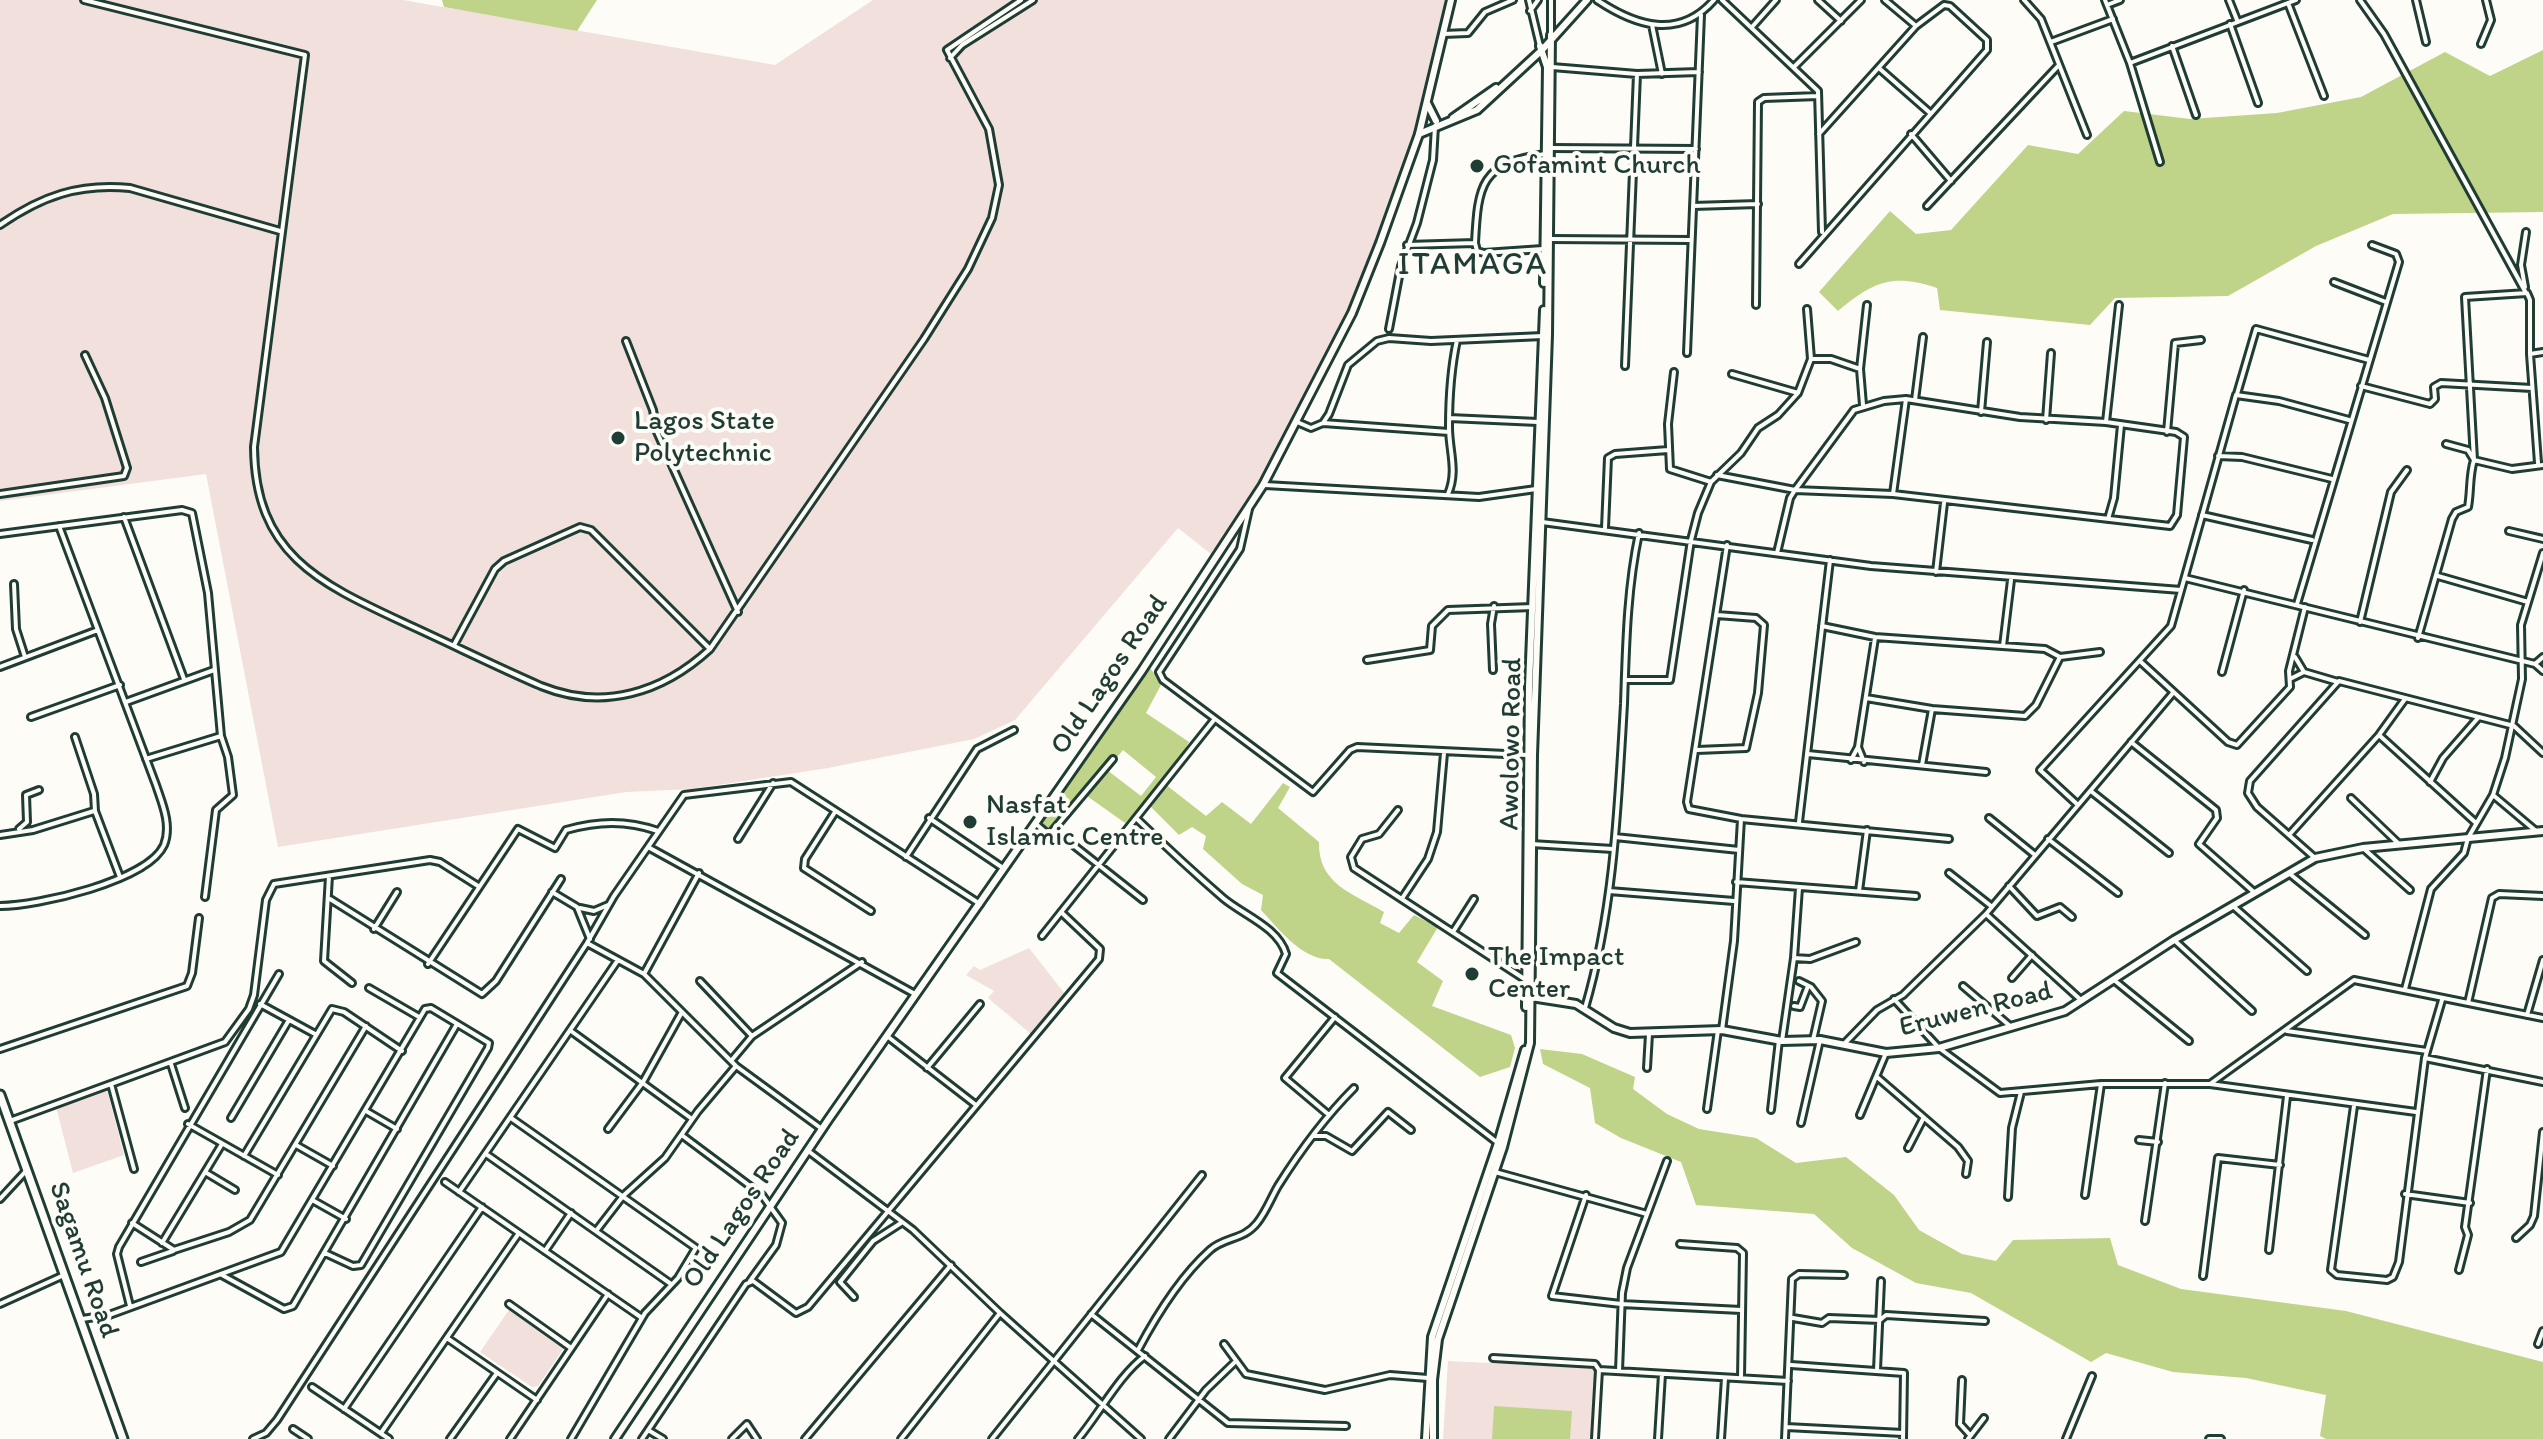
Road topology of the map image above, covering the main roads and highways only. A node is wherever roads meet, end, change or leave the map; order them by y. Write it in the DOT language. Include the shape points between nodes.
graph roads {
  1 [pos="1451,0"];
  2 [pos="1585,0"];
  3 [pos="1551,37"];
  4 [pos="1541,48"];
  5 [pos="1427,103"];
  6 [pos="1422,121"];
  7 [pos="1436,124"];
  8 [pos="1419,134"];
  9 [pos="1539,522"];
  10 [pos="2539,831"];
  11 [pos="1531,997"];
  12 [pos="1528,1043"];
  13 [pos="1527,1052"];
  14 [pos="0,1095"];
  15 [pos="123,1439"];
  16 [pos="615,1439"];
  17 [pos="1426,1439"];
  18 [pos="1433,1439"];
  1 -- 5 [label="main road, Old Lagos Road"];
  2 -- 3 [label="main road"];
  3 -- 4 [label="main road"];
  3 -- 9 [label="main road, Awolowo Road"];
  4 -- 7 [label="main road" via="1474,106"];
  4 -- 9 [label="main road, Awolowo Road" via="1547,67"];
  5 -- 6 [label="main road, Old Lagos Road"];
  5 -- 7 [label="main road"];
  6 -- 7 [label="main road"];
  6 -- 8 [label="main road, Old Lagos Road"];
  7 -- 8 [label="main road"];
  8 -- 16 [label="main road, Old Lagos Road" via="1352,313 1263,485"];
  9 -- 11 [label="main road, Awolowo Road"];
  9 -- 12 [label="main road, Awolowo Road" via="1527,755"];
  10 -- 11 [label="main road, Eruwen Road" via="2363,848 2315,858 2062,1013 1939,1048 1886,1053 1720,1030 1649,1034 1614,1028 1585,1008 1560,1000"];
  11 -- 12 [label="main road, Awolowo Road"];
  12 -- 13 [label="main road, Awolowo Road"];
  13 -- 17 [label="main road, Awolowo Road" via="1432,1337"];
  13 -- 18 [label="main road, Awolowo Road" via="1495,1172 1438,1339"];
  14 -- 15 [label="highway, Sagamu Road"];
}
